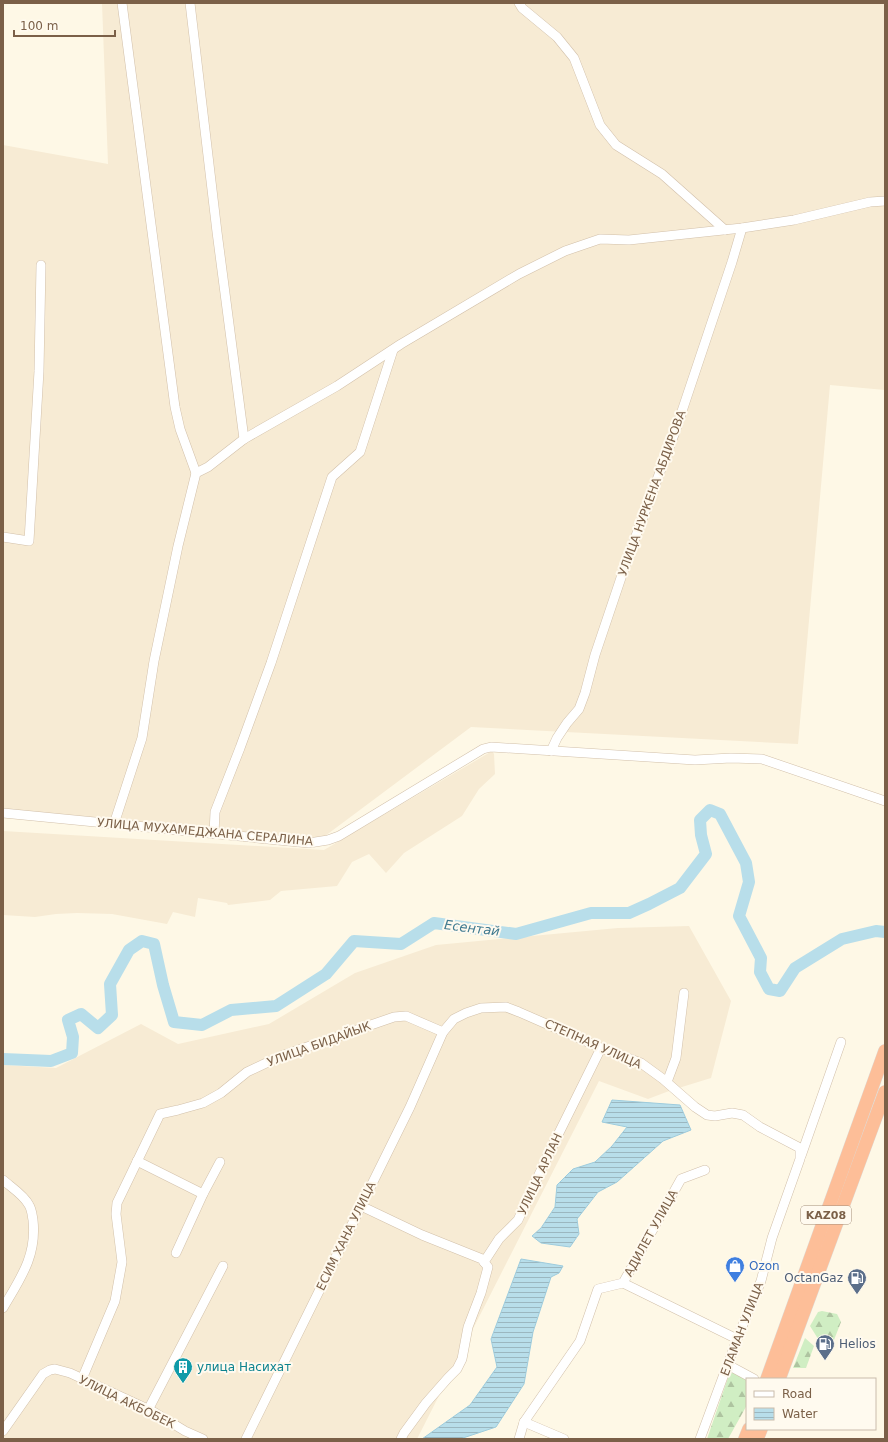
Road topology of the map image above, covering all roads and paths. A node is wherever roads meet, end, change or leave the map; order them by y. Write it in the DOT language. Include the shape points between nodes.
graph roads {
  1 [pos="122,3"];
  2 [pos="190,3"];
  3 [pos="519,3"];
  4 [pos="885,201"];
  5 [pos="742,228"];
  6 [pos="725,230"];
  7 [pos="41,265"];
  8 [pos="393,350"];
  9 [pos="244,439"];
  10 [pos="196,473"];
  11 [pos="3,537"];
  12 [pos="551,751"];
  13 [pos="885,801"];
  14 [pos="3,813"];
  15 [pos="114,824"];
  16 [pos="214,834"];
  17 [pos="684,994"];
  18 [pos="442,1032"];
  19 [pos="841,1042"];
  20 [pos="601,1048"];
  21 [pos="885,1051"];
  22 [pos="667,1082"];
  23 [pos="885,1092"];
  24 [pos="800,1148"];
  25 [pos="800,1159"];
  26 [pos="137,1161"];
  27 [pos="220,1162"];
  28 [pos="705,1170"];
  29 [pos="3,1180"];
  30 [pos="203,1194"];
  31 [pos="361,1206"];
  32 [pos="176,1254"];
  33 [pos="484,1262"];
  34 [pos="223,1266"];
  35 [pos="623,1283"];
  36 [pos="3,1308"];
  37 [pos="737,1339"];
  38 [pos="728,1365"];
  39 [pos="752,1378"];
  40 [pos="767,1378"];
  41 [pos="779,1378"];
  42 [pos="82,1379"];
  43 [pos="148,1410"];
  44 [pos="524,1422"];
  45 [pos="3,1431"];
  46 [pos="203,1439"];
  47 [pos="246,1439"];
  48 [pos="402,1439"];
  49 [pos="519,1439"];
  50 [pos="564,1439"];
  51 [pos="700,1439"];
  1 -- 10 [label="street" via="175,407"];
  2 -- 9 [label="street"];
  3 -- 6 [label="street" via="557,37 574,58 600,125 616,145 662,174"];
  4 -- 5 [label="street"];
  5 -- 6 [label="street"];
  5 -- 12 [label="street, УЛИЦА НУРКЕНА АБДИРОВА" via="675,432 628,557 585,693 579,709 567,723"];
  6 -- 8 [label="street" via="629,240 600,238 519,274"];
  7 -- 11 [label="street" via="29,541"];
  8 -- 9 [label="street" via="337,386"];
  8 -- 16 [label="street" via="360,452 332,477 271,663 215,812"];
  9 -- 10 [label="street" via="208,467"];
  10 -- 15 [label="street" via="154,661 142,738"];
  12 -- 13 [label="street, УЛИЦА МУХАМЕДЖАНА СЕРАЛИНА" via="695,760 762,759"];
  12 -- 16 [label="street, УЛИЦА МУХАМЕДЖАНА СЕРАЛИНА" via="491,747 483,749 328,840 309,843"];
  14 -- 15 [label="street, УЛИЦА МУХАМЕДЖАНА СЕРАЛИНА"];
  15 -- 16 [label="street, УЛИЦА МУХАМЕДЖАНА СЕРАЛИНА"];
  17 -- 22 [label="street" via="676,1058"];
  18 -- 20 [label="street, СТЕПНАЯ УЛИЦА" via="454,1019 466,1013 482,1008 506,1007"];
  18 -- 26 [label="street, УЛИЦА БИДАЙЫК" via="406,1016 394,1017 281,1056 247,1072 221,1093 203,1103 160,1114"];
  18 -- 31 [label="street, ЕСИМ ХАНА УЛИЦА" via="410,1107"];
  19 -- 25 [label="street"];
  20 -- 22 [label="street, СТЕПНАЯ УЛИЦА" via="641,1063"];
  20 -- 33 [label="street, УЛИЦА АРЛАН" via="548,1153 518,1220 499,1239"];
  21 -- 40 [label="highway, KAZ08"];
  22 -- 24 [label="street, СТЕПНАЯ УЛИЦА" via="707,1115 743,1114"];
  23 -- 41 [label="highway, KAZ08"];
  24 -- 25 [label="street, ЕЛАМАН УЛИЦА"];
  25 -- 37 [label="street, ЕЛАМАН УЛИЦА" via="772,1238 761,1281"];
  26 -- 30 [label="street"];
  26 -- 42 [label="street, УЛИЦА БИДАЙЫК" via="117,1203 122,1262 115,1301"];
  27 -- 30 [label="street"];
  28 -- 35 [label="street, АДИЛЕТ УЛИЦА" via="681,1180"];
  29 -- 36 [label="street" via="24,1198 31,1210 34,1232 32,1251 24,1271"];
  30 -- 32 [label="street"];
  31 -- 33 [label="street"];
  31 -- 47 [label="street, ЕСИМ ХАНА УЛИЦА"];
  33 -- 48 [label="street" via="488,1267 468,1327 462,1359"];
  34 -- 43 [label="street"];
  35 -- 37 [label="street"];
  35 -- 44 [label="street, АДИЛЕТ УЛИЦА" via="598,1289 580,1341"];
  37 -- 38 [label="street, ЕЛАМАН УЛИЦА"];
  38 -- 39 [label="street"];
  38 -- 51 [label="street, ЕЛАМАН УЛИЦА"];
  42 -- 43 [label="street, УЛИЦА АКБОБЕК"];
  42 -- 45 [label="street, УЛИЦА АКБОБЕК" via="55,1370 43,1374"];
  43 -- 46 [label="street, УЛИЦА АКБОБЕК"];
  44 -- 49 [label="street, АДИЛЕТ УЛИЦА"];
  44 -- 50 [label="street"];
}
